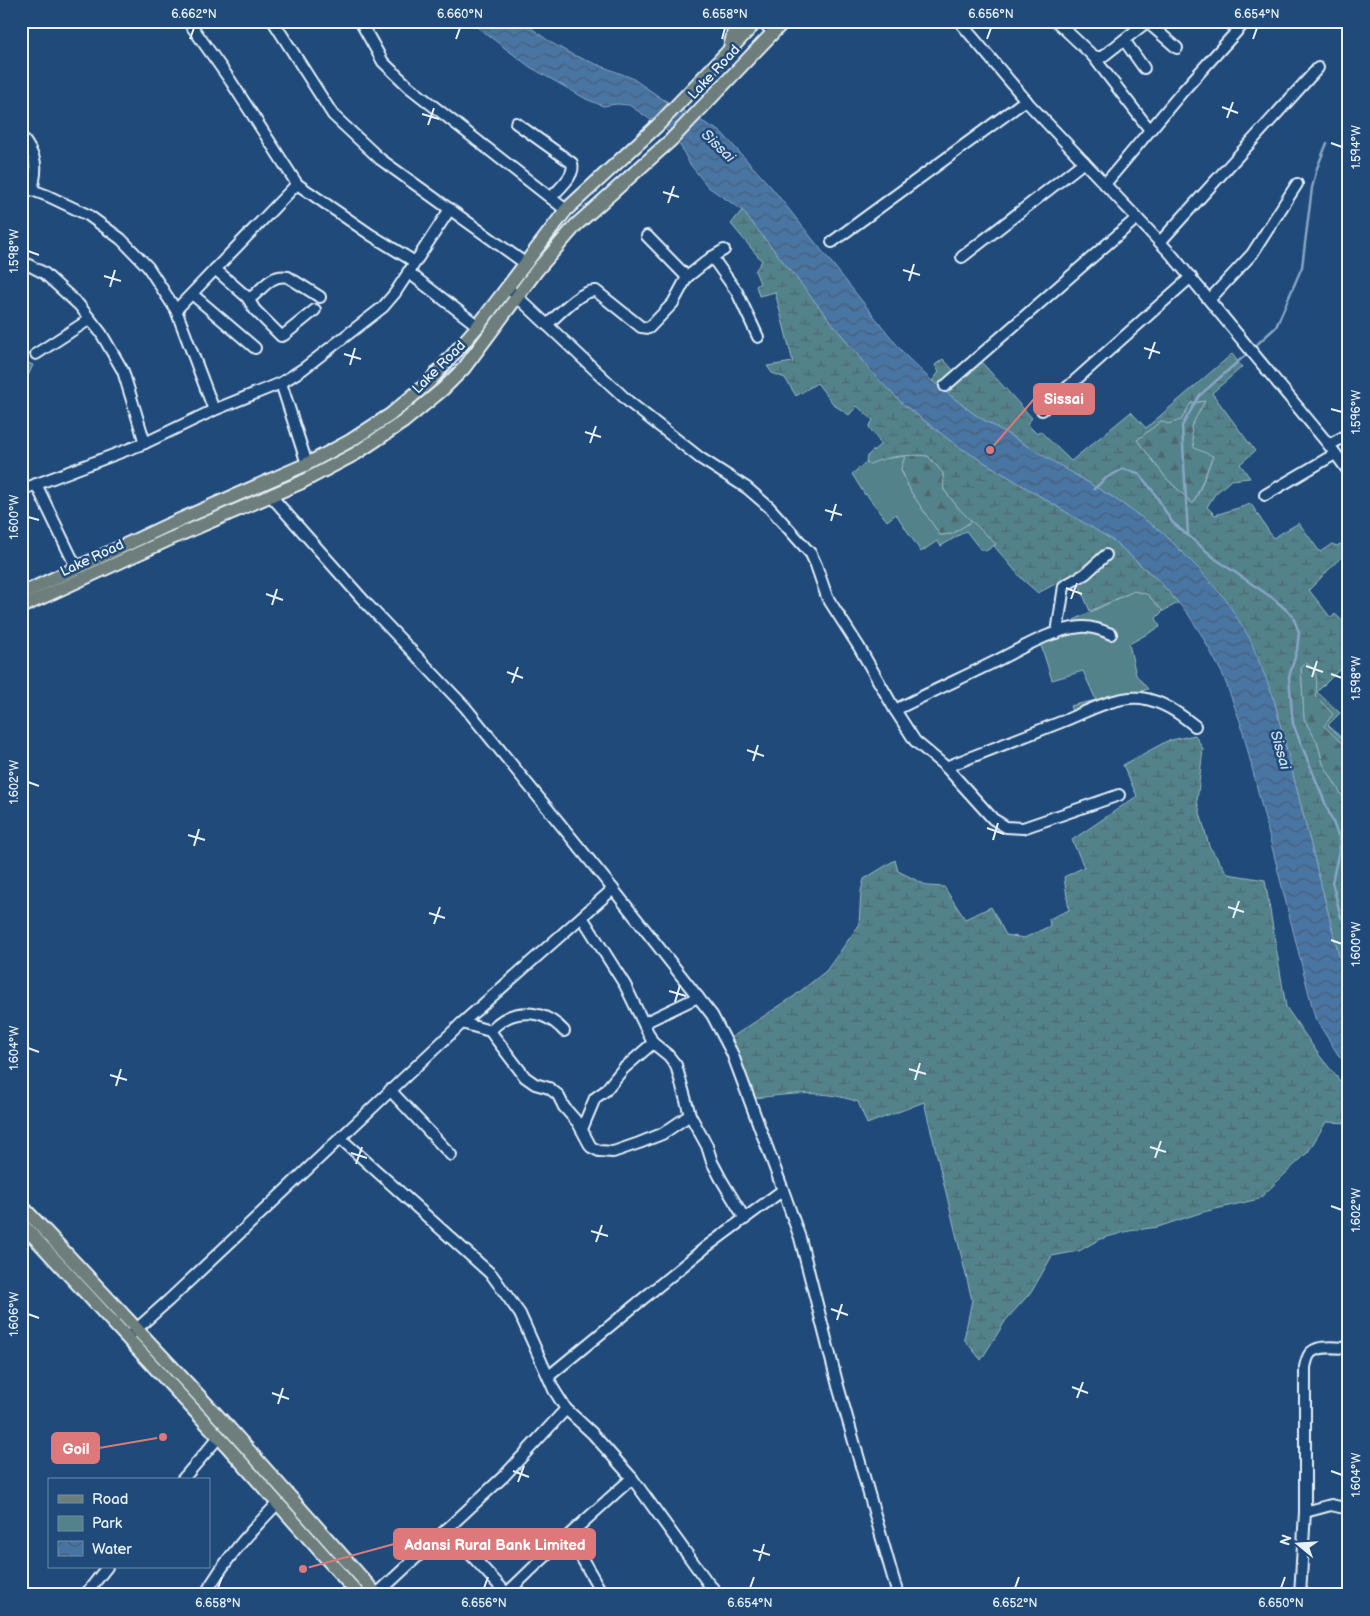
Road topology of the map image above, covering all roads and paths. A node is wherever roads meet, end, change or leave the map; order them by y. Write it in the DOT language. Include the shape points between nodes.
graph roads {
  1 [pos="188,21"];
  2 [pos="273,21"];
  3 [pos="360,21"];
  4 [pos="736,21"];
  5 [pos="784,21"];
  6 [pos="959,21"];
  7 [pos="1056,21"];
  8 [pos="1246,21"];
  9 [pos="756,22"];
  10 [pos="1147,22"];
  11 [pos="769,36"];
  12 [pos="1124,40"];
  13 [pos="1177,48"];
  14 [pos="729,50"];
  15 [pos="1092,55"];
  16 [pos="1144,68"];
  17 [pos="1318,68"];
  18 [pos="1026,100"];
  19 [pos="516,123"];
  20 [pos="1150,130"];
  21 [pos="21,136"];
  22 [pos="1084,162"];
  23 [pos="297,184"];
  24 [pos="1105,184"];
  25 [pos="1297,184"];
  26 [pos="26,190"];
  27 [pos="551,198"];
  28 [pos="450,209"];
  29 [pos="566,210"];
  30 [pos="1138,218"];
  31 [pos="647,236"];
  32 [pos="832,242"];
  33 [pos="1160,242"];
  34 [pos="724,250"];
  35 [pos="712,257"];
  36 [pos="962,257"];
  37 [pos="21,261"];
  38 [pos="415,262"];
  39 [pos="526,264"];
  40 [pos="215,269"];
  41 [pos="408,272"];
  42 [pos="687,277"];
  43 [pos="1191,277"];
  44 [pos="513,292"];
  45 [pos="192,294"];
  46 [pos="247,297"];
  47 [pos="320,297"];
  48 [pos="1210,299"];
  49 [pos="176,310"];
  50 [pos="315,310"];
  51 [pos="90,319"];
  52 [pos="547,324"];
  53 [pos="478,326"];
  54 [pos="758,337"];
  55 [pos="255,348"];
  56 [pos="36,354"];
  57 [pos="281,382"];
  58 [pos="945,386"];
  59 [pos="214,410"];
  60 [pos="1042,410"];
  61 [pos="1349,434"];
  62 [pos="145,443"];
  63 [pos="1332,450"];
  64 [pos="307,464"];
  65 [pos="1349,472"];
  66 [pos="36,484"];
  67 [pos="21,490"];
  68 [pos="1266,495"];
  69 [pos="271,496"];
  70 [pos="1106,555"];
  71 [pos="77,569"];
  72 [pos="21,594"];
  73 [pos="21,607"];
  74 [pos="1057,633"];
  75 [pos="1111,634"];
  76 [pos="895,710"];
  77 [pos="1195,726"];
  78 [pos="946,767"];
  79 [pos="1119,795"];
  80 [pos="613,889"];
  81 [pos="582,917"];
  82 [pos="698,997"];
  83 [pos="462,1023"];
  84 [pos="644,1023"];
  85 [pos="490,1031"];
  86 [pos="564,1031"];
  87 [pos="654,1043"];
  88 [pos="390,1090"];
  89 [pos="690,1115"];
  90 [pos="582,1129"];
  91 [pos="340,1138"];
  92 [pos="451,1155"];
  93 [pos="783,1190"];
  94 [pos="21,1205"];
  95 [pos="745,1218"];
  96 [pos="21,1223"];
  97 [pos="132,1333"];
  98 [pos="1349,1348"];
  99 [pos="549,1376"];
  100 [pos="566,1409"];
  101 [pos="219,1437"];
  102 [pos="184,1478"];
  103 [pos="632,1478"];
  104 [pos="277,1504"];
  105 [pos="1349,1509"];
  106 [pos="1305,1512"];
  107 [pos="446,1530"];
  108 [pos="569,1536"];
  109 [pos="106,1568"];
  110 [pos="377,1594"];
  111 [pos="508,1594"];
  112 [pos="85,1595"];
  113 [pos="205,1595"];
  114 [pos="359,1595"];
  115 [pos="603,1595"];
  116 [pos="719,1595"];
  117 [pos="898,1595"];
  118 [pos="1300,1595"];
  1 -- 23 [label="street"];
  2 -- 28 [label="street" via="333,115 380,159"];
  3 -- 27 [label="street" via="383,62 409,87"];
  4 -- 14 [label="main road"];
  5 -- 11 [label="main road, Lake Road"];
  6 -- 18 [label="street"];
  7 -- 15 [label="street"];
  8 -- 20 [label="street"];
  9 -- 11 [label="street"];
  9 -- 14 [label="main road, Lake Road"];
  10 -- 12 [label="street"];
  10 -- 13 [label="street"];
  11 -- 44 [label="main road, Lake Road" via="671,140 576,225"];
  12 -- 15 [label="street" via="1102,57"];
  12 -- 16 [label="street"];
  14 -- 29 [label="main road, Lake Road" via="657,126"];
  15 -- 20 [label="street"];
  17 -- 33 [label="street"];
  18 -- 22 [label="street"];
  18 -- 32 [label="street"];
  19 -- 27 [label="street" via="572,163 571,174"];
  20 -- 24 [label="street"];
  21 -- 26 [label="street" via="36,164 36,172"];
  22 -- 24 [label="street"];
  22 -- 36 [label="street"];
  23 -- 38 [label="street"];
  23 -- 40 [label="street"];
  24 -- 30 [label="street"];
  25 -- 48 [label="street" via="1252,254"];
  26 -- 49 [label="street" via="88,215 121,239 148,267"];
  27 -- 29 [label="street"];
  28 -- 38 [label="street"];
  28 -- 39 [label="street"];
  29 -- 39 [label="main road, Lake Road"];
  30 -- 33 [label="street"];
  30 -- 58 [label="street"];
  31 -- 42 [label="street"];
  33 -- 43 [label="street"];
  34 -- 35 [label="street"];
  35 -- 42 [label="street"];
  35 -- 54 [label="street" via="737,292"];
  37 -- 51 [label="street" via="44,273"];
  38 -- 41 [label="street"];
  39 -- 44 [label="main road, Lake Road"];
  40 -- 45 [label="street"];
  40 -- 46 [label="street"];
  41 -- 53 [label="street"];
  41 -- 57 [label="street" via="383,307 303,369"];
  42 -- 52 [label="street" via="672,303 649,328 641,327 596,291 587,292"];
  43 -- 48 [label="street"];
  43 -- 60 [label="street"];
  44 -- 52 [label="street"];
  44 -- 53 [label="main road, Lake Road"];
  44 -- 69 [label="main road, Lake Road" via="464,368 443,389 403,422 355,454"];
  45 -- 49 [label="street"];
  45 -- 55 [label="street"];
  46 -- 47 [label="street" via="252,297 277,276 288,277"];
  46 -- 50 [label="street" via="255,310 281,336"];
  48 -- 63 [label="street"];
  49 -- 59 [label="street"];
  51 -- 56 [label="street"];
  51 -- 62 [label="street" via="123,370"];
  52 -- 76 [label="street" via="653,422 747,488 811,554 827,597"];
  53 -- 64 [label="main road, Lake Road" via="429,382 390,415"];
  57 -- 59 [label="street"];
  57 -- 64 [label="street"];
  59 -- 62 [label="street"];
  61 -- 63 [label="street"];
  62 -- 66 [label="street"];
  63 -- 65 [label="street"];
  63 -- 68 [label="street"];
  64 -- 71 [label="main road, Lake Road"];
  66 -- 67 [label="street"];
  66 -- 71 [label="street"];
  69 -- 73 [label="main road, Lake Road"];
  69 -- 80 [label="street" via="364,602 466,707"];
  70 -- 74 [label="street" via="1085,574 1064,586"];
  71 -- 72 [label="main road, Lake Road"];
  74 -- 75 [label="street" via="1082,627"];
  74 -- 76 [label="street"];
  76 -- 78 [label="street" via="915,741"];
  77 -- 78 [label="street" via="1152,700 1130,698"];
  78 -- 79 [label="street" via="994,819 1006,827 1024,828"];
  80 -- 81 [label="street"];
  80 -- 82 [label="street"];
  81 -- 83 [label="street"];
  81 -- 84 [label="street" via="609,957"];
  82 -- 84 [label="street"];
  82 -- 93 [label="street" via="712,1015 732,1054"];
  83 -- 85 [label="street"];
  83 -- 88 [label="street"];
  84 -- 87 [label="street"];
  85 -- 86 [label="street" via="504,1019 532,1013 555,1022"];
  85 -- 90 [label="street" via="525,1077 558,1095"];
  87 -- 89 [label="street" via="676,1065"];
  87 -- 90 [label="street" via="595,1098"];
  88 -- 91 [label="street"];
  88 -- 92 [label="street"];
  89 -- 90 [label="street" via="662,1134 613,1152 591,1147"];
  89 -- 95 [label="street" via="721,1179"];
  91 -- 97 [label="street"];
  91 -- 99 [label="street" via="492,1275 520,1314"];
  93 -- 95 [label="street"];
  93 -- 117 [label="street" via="800,1238 838,1386"];
  94 -- 97 [label="main road"];
  95 -- 99 [label="street"];
  96 -- 97 [label="main road"];
  97 -- 101 [label="main road"];
  97 -- 110 [label="main road" via="229,1428"];
  98 -- 106 [label="street" via="1321,1348 1308,1355 1305,1367"];
  99 -- 100 [label="street"];
  100 -- 103 [label="street"];
  100 -- 107 [label="street" via="504,1476"];
  101 -- 102 [label="street"];
  101 -- 104 [label="main road"];
  103 -- 108 [label="street"];
  103 -- 116 [label="street"];
  104 -- 113 [label="street" via="229,1557"];
  104 -- 114 [label="main road"];
  105 -- 106 [label="street" via="1331,1505"];
  106 -- 118 [label="street"];
  107 -- 110 [label="street"];
  107 -- 111 [label="street"];
  108 -- 111 [label="street"];
  108 -- 115 [label="street"];
  109 -- 112 [label="street"];
}
